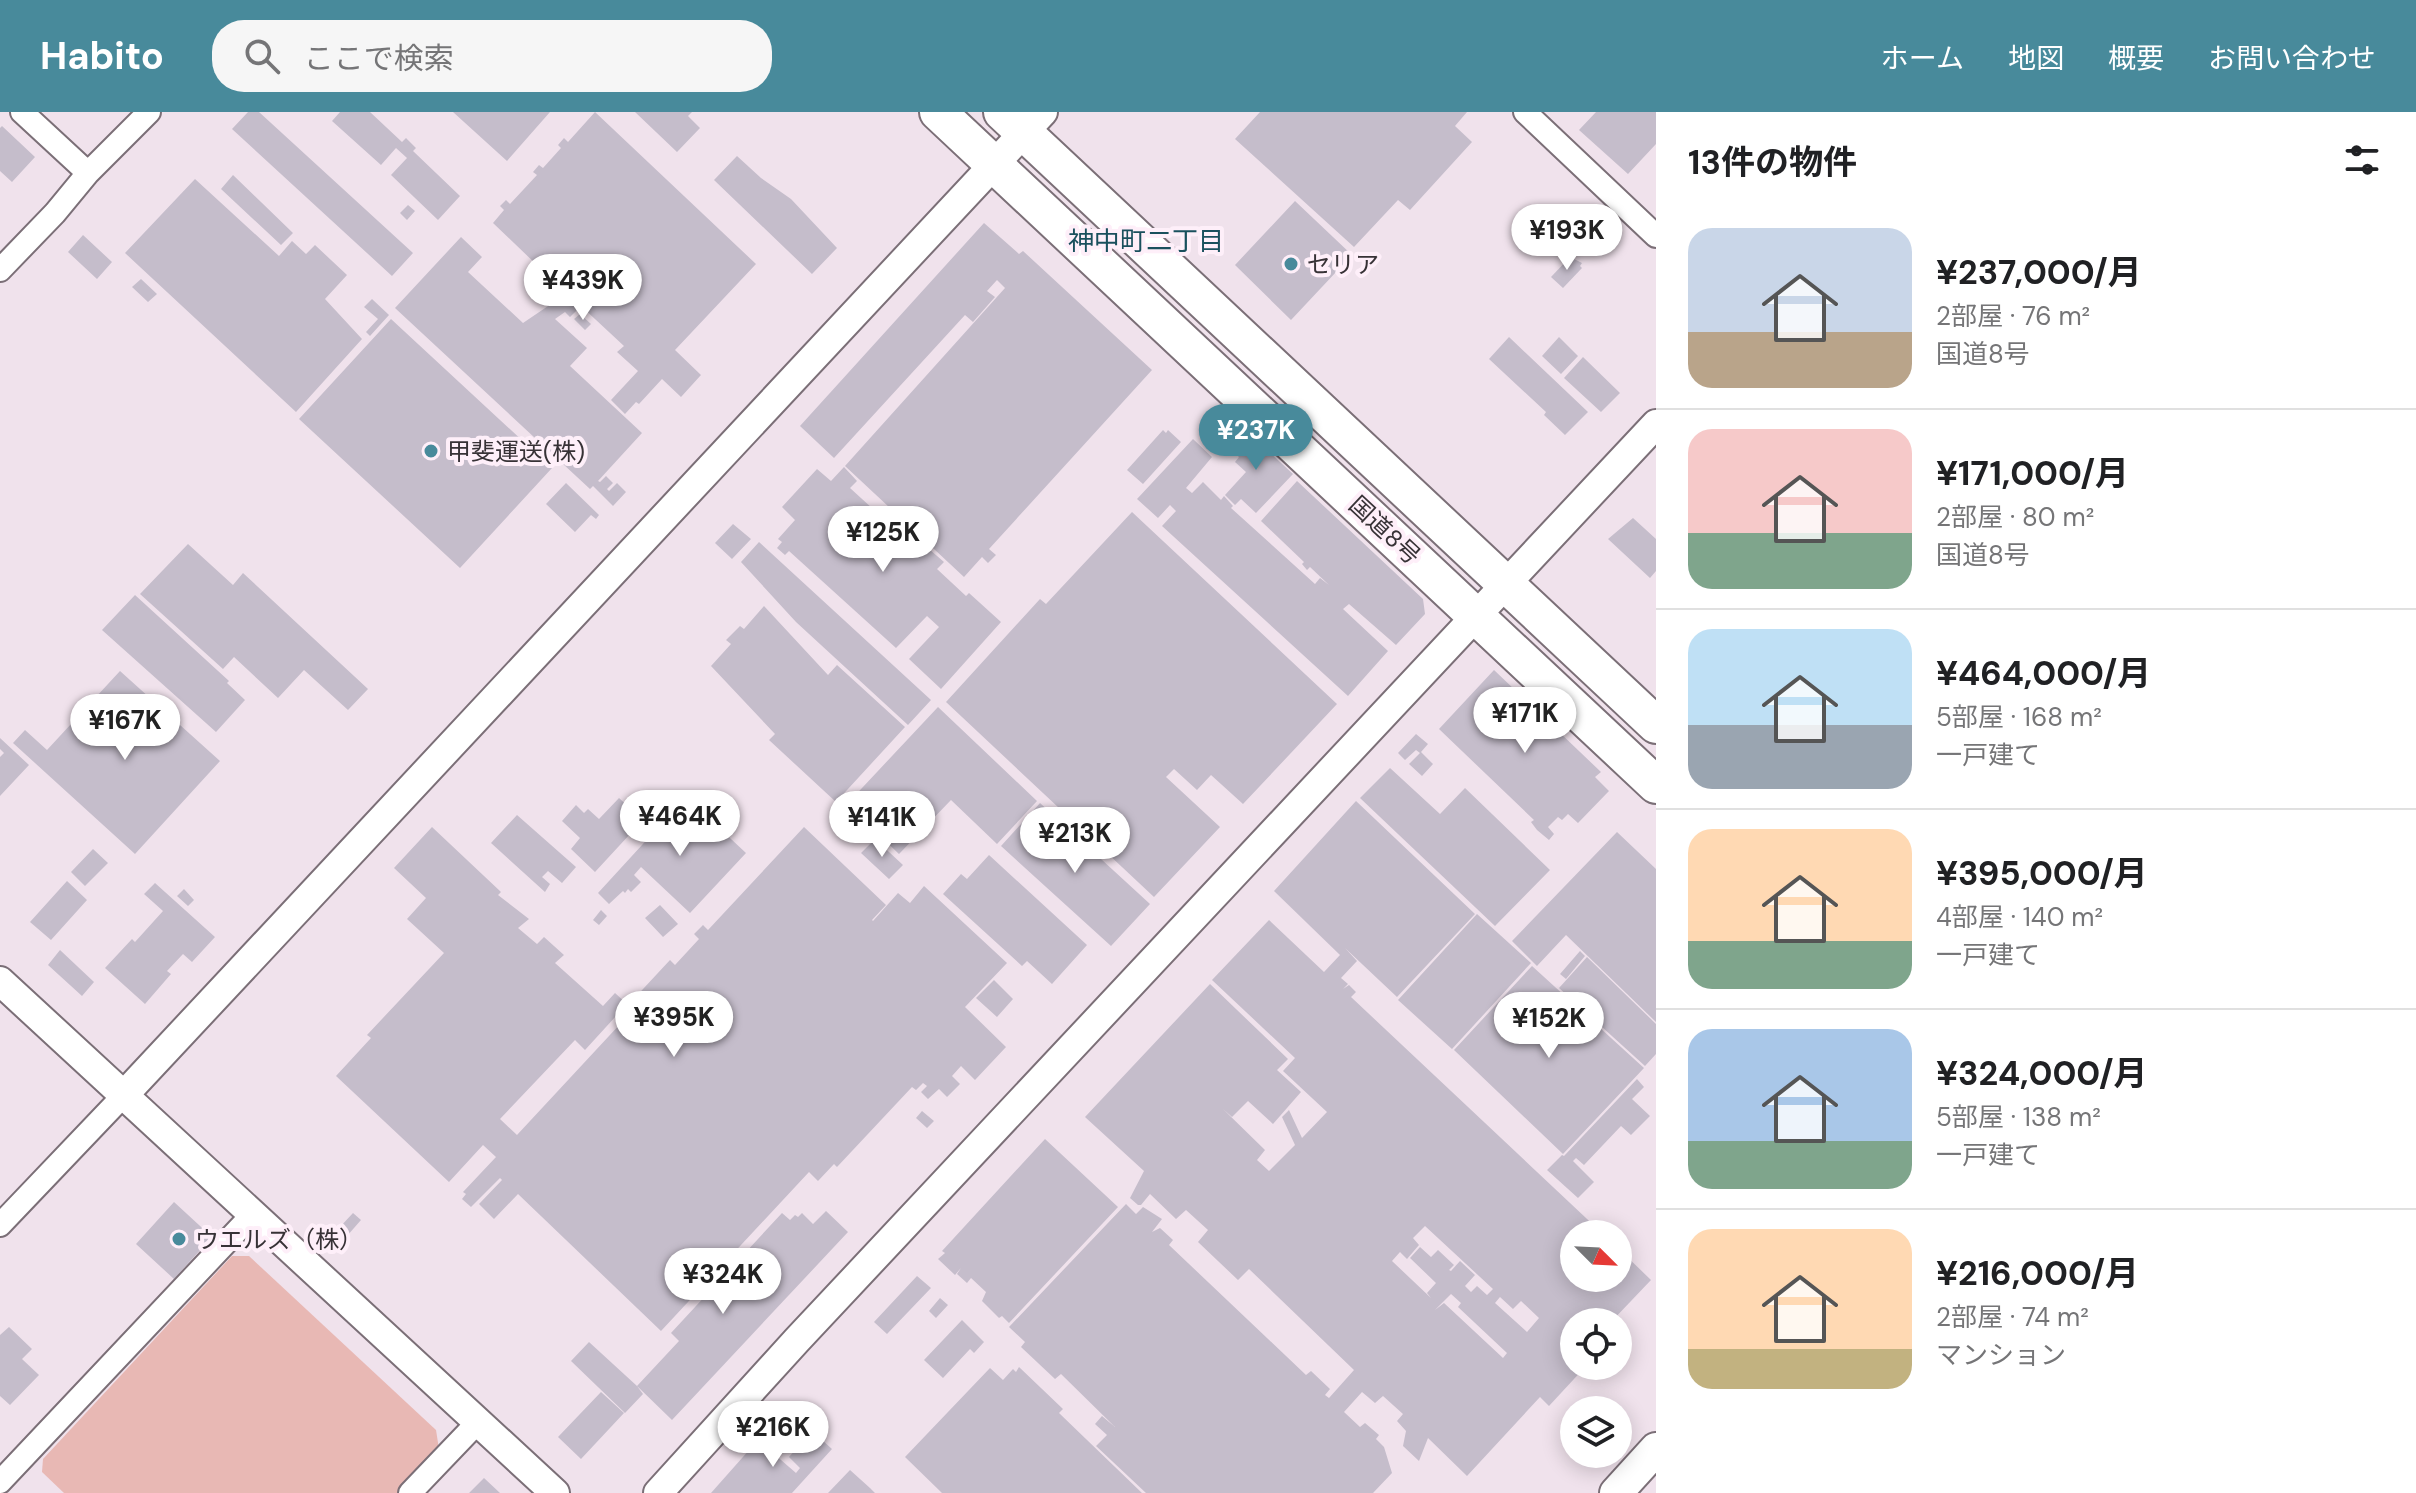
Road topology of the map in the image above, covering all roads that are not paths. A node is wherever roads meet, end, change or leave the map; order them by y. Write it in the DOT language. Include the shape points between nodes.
graph roads {
  1 [pos="22,112"];
  2 [pos="149,112"];
  3 [pos="938,112"];
  4 [pos="1525,112"];
  5 [pos="1023,119"];
  6 [pos="995,164"];
  7 [pos="88,173"];
  8 [pos="1656,236"];
  9 [pos="0,270"];
  10 [pos="1656,424"];
  11 [pos="1505,584"];
  12 [pos="1475,615"];
  13 [pos="1656,725"];
  14 [pos="1656,785"];
  15 [pos="0,981"];
  16 [pos="123,1096"];
  17 [pos="252,1215"];
  18 [pos="0,1225"];
  19 [pos="478,1422"];
  20 [pos="1656,1449"];
  21 [pos="0,1482"];
  22 [pos="410,1493"];
  23 [pos="555,1493"];
  24 [pos="658,1493"];
  25 [pos="1616,1493"];
  1 -- 7 [label="street"];
  2 -- 7 [label="street"];
  3 -- 6 [label="highway, 国道8号"];
  4 -- 8 [label="street"];
  5 -- 6 [label="street"];
  5 -- 11 [label="highway, 国道8号"];
  6 -- 12 [label="highway, 国道8号"];
  6 -- 16 [label="street"];
  7 -- 9 [label="street"];
  10 -- 11 [label="street"];
  11 -- 12 [label="street"];
  11 -- 13 [label="highway, 国道8号"];
  12 -- 14 [label="highway, 国道8号"];
  12 -- 24 [label="street"];
  15 -- 16 [label="street"];
  16 -- 17 [label="street"];
  16 -- 18 [label="street"];
  17 -- 19 [label="street"];
  17 -- 21 [label="street"];
  19 -- 22 [label="street"];
  19 -- 23 [label="street"];
  20 -- 25 [label="main road"];
}
